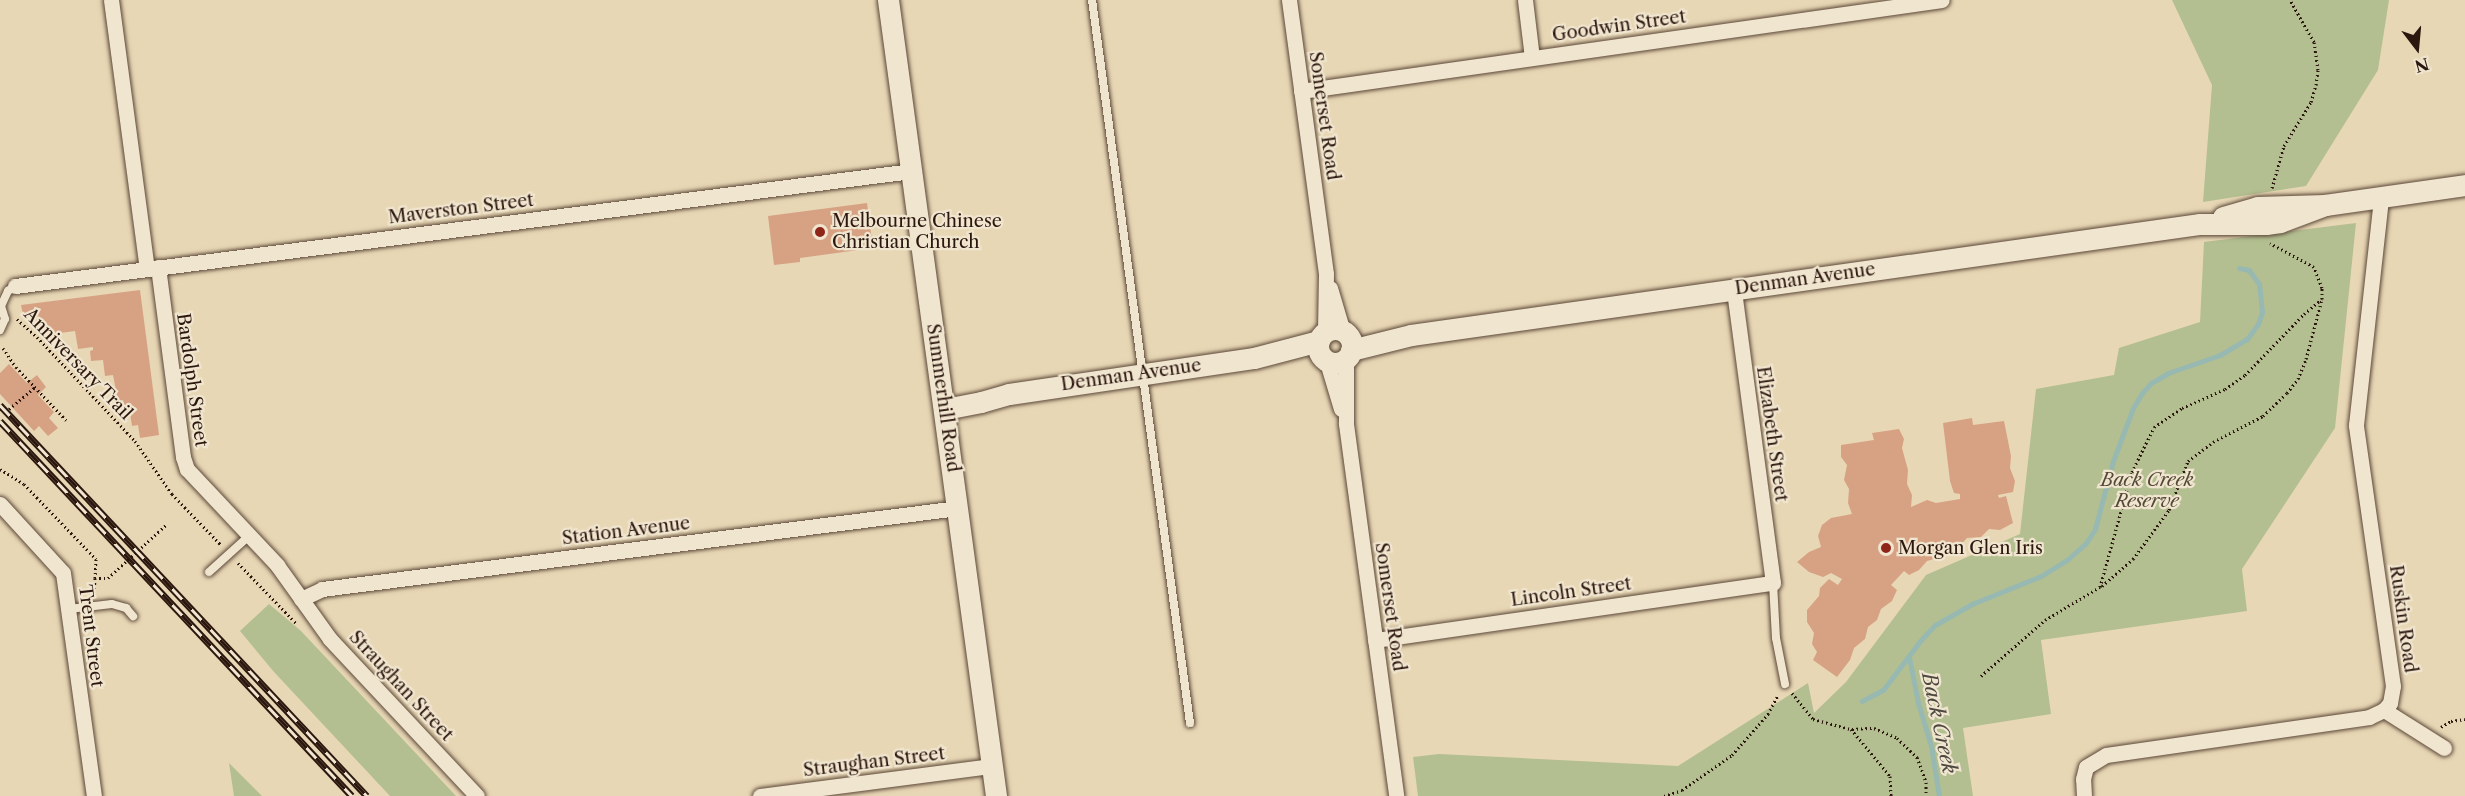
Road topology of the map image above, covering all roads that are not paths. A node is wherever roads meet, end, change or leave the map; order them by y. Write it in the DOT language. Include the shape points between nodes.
graph roads {
  1 [pos="111,0"];
  2 [pos="888,0"];
  3 [pos="1092,0"];
  4 [pos="1288,0"];
  5 [pos="1525,0"];
  6 [pos="1942,0"];
  7 [pos="1532,58"];
  8 [pos="1301,91"];
  9 [pos="911,171"];
  10 [pos="2465,185"];
  11 [pos="2381,196"];
  12 [pos="2325,205"];
  13 [pos="2200,224"];
  14 [pos="152,268"];
  15 [pos="15,285"];
  16 [pos="1734,290"];
  17 [pos="1,306"];
  18 [pos="0,330"];
  19 [pos="1335,346"];
  20 [pos="1144,373"];
  21 [pos="944,403"];
  22 [pos="0,504"];
  23 [pos="958,507"];
  24 [pos="250,535"];
  25 [pos="209,572"];
  26 [pos="1773,583"];
  27 [pos="301,599"];
  28 [pos="69,609"];
  29 [pos="134,616"];
  30 [pos="1375,640"];
  31 [pos="1785,684"];
  32 [pos="2384,710"];
  33 [pos="1190,723"];
  34 [pos="2444,748"];
  35 [pos="992,766"];
  36 [pos="94,796"];
  37 [pos="477,796"];
  38 [pos="760,796"];
  39 [pos="996,796"];
  40 [pos="1396,796"];
  41 [pos="2084,796"];
  1 -- 14 [label="street, Bardolph Street"];
  2 -- 9 [label="street, Summerhill Road"];
  3 -- 20 [label="lane"];
  4 -- 8 [label="street, Somerset Road"];
  5 -- 7 [label="street"];
  6 -- 7 [label="street, Goodwin Street"];
  7 -- 8 [label="street, Goodwin Street"];
  8 -- 19 [label="street, Somerset Road"];
  9 -- 14 [label="street, Maverston Street"];
  9 -- 21 [label="street, Summerhill Road"];
  10 -- 11 [label="street, Denman Avenue"];
  11 -- 12 [label="street, Denman Avenue"];
  11 -- 32 [label="street, Ruskin Road" via="2356,425 2394,695"];
  12 -- 13 [label="street, Denman Avenue" via="2257,207"];
  12 -- 13 [label="street, Denman Avenue" via="2280,222"];
  13 -- 16 [label="street, Denman Avenue"];
  14 -- 15 [label="street, Maverston Street"];
  14 -- 24 [label="street, Bardolph Street" via="184,464"];
  15 -- 17 [label="lane"];
  16 -- 19 [label="street, Denman Avenue"];
  16 -- 26 [label="street, Elizabeth Street"];
  17 -- 18 [label="lane" via="5,319"];
  19 -- 20 [label="street, Denman Avenue"];
  19 -- 30 [label="street, Somerset Road"];
  20 -- 21 [label="street, Denman Avenue" via="981,402"];
  20 -- 33 [label="lane"];
  21 -- 23 [label="street, Summerhill Road"];
  22 -- 28 [label="street, Trent Street" via="58,566 66,582"];
  23 -- 27 [label="street, Station Avenue" via="322,589"];
  23 -- 35 [label="street, Summerhill Road"];
  24 -- 25 [label="lane"];
  24 -- 27 [label="street, Bardolph Street" via="278,565"];
  26 -- 30 [label="street, Lincoln Street"];
  26 -- 31 [label="lane" via="1774,621"];
  27 -- 37 [label="street, Straughan Street" via="330,639"];
  28 -- 29 [label="lane" via="121,605"];
  28 -- 36 [label="street, Trent Street"];
  30 -- 40 [label="street, Somerset Road"];
  32 -- 34 [label="street"];
  32 -- 41 [label="street" via="2368,717 2106,755 2086,767"];
  35 -- 38 [label="street, Straughan Street"];
  35 -- 39 [label="street, Summerhill Road"];
}
